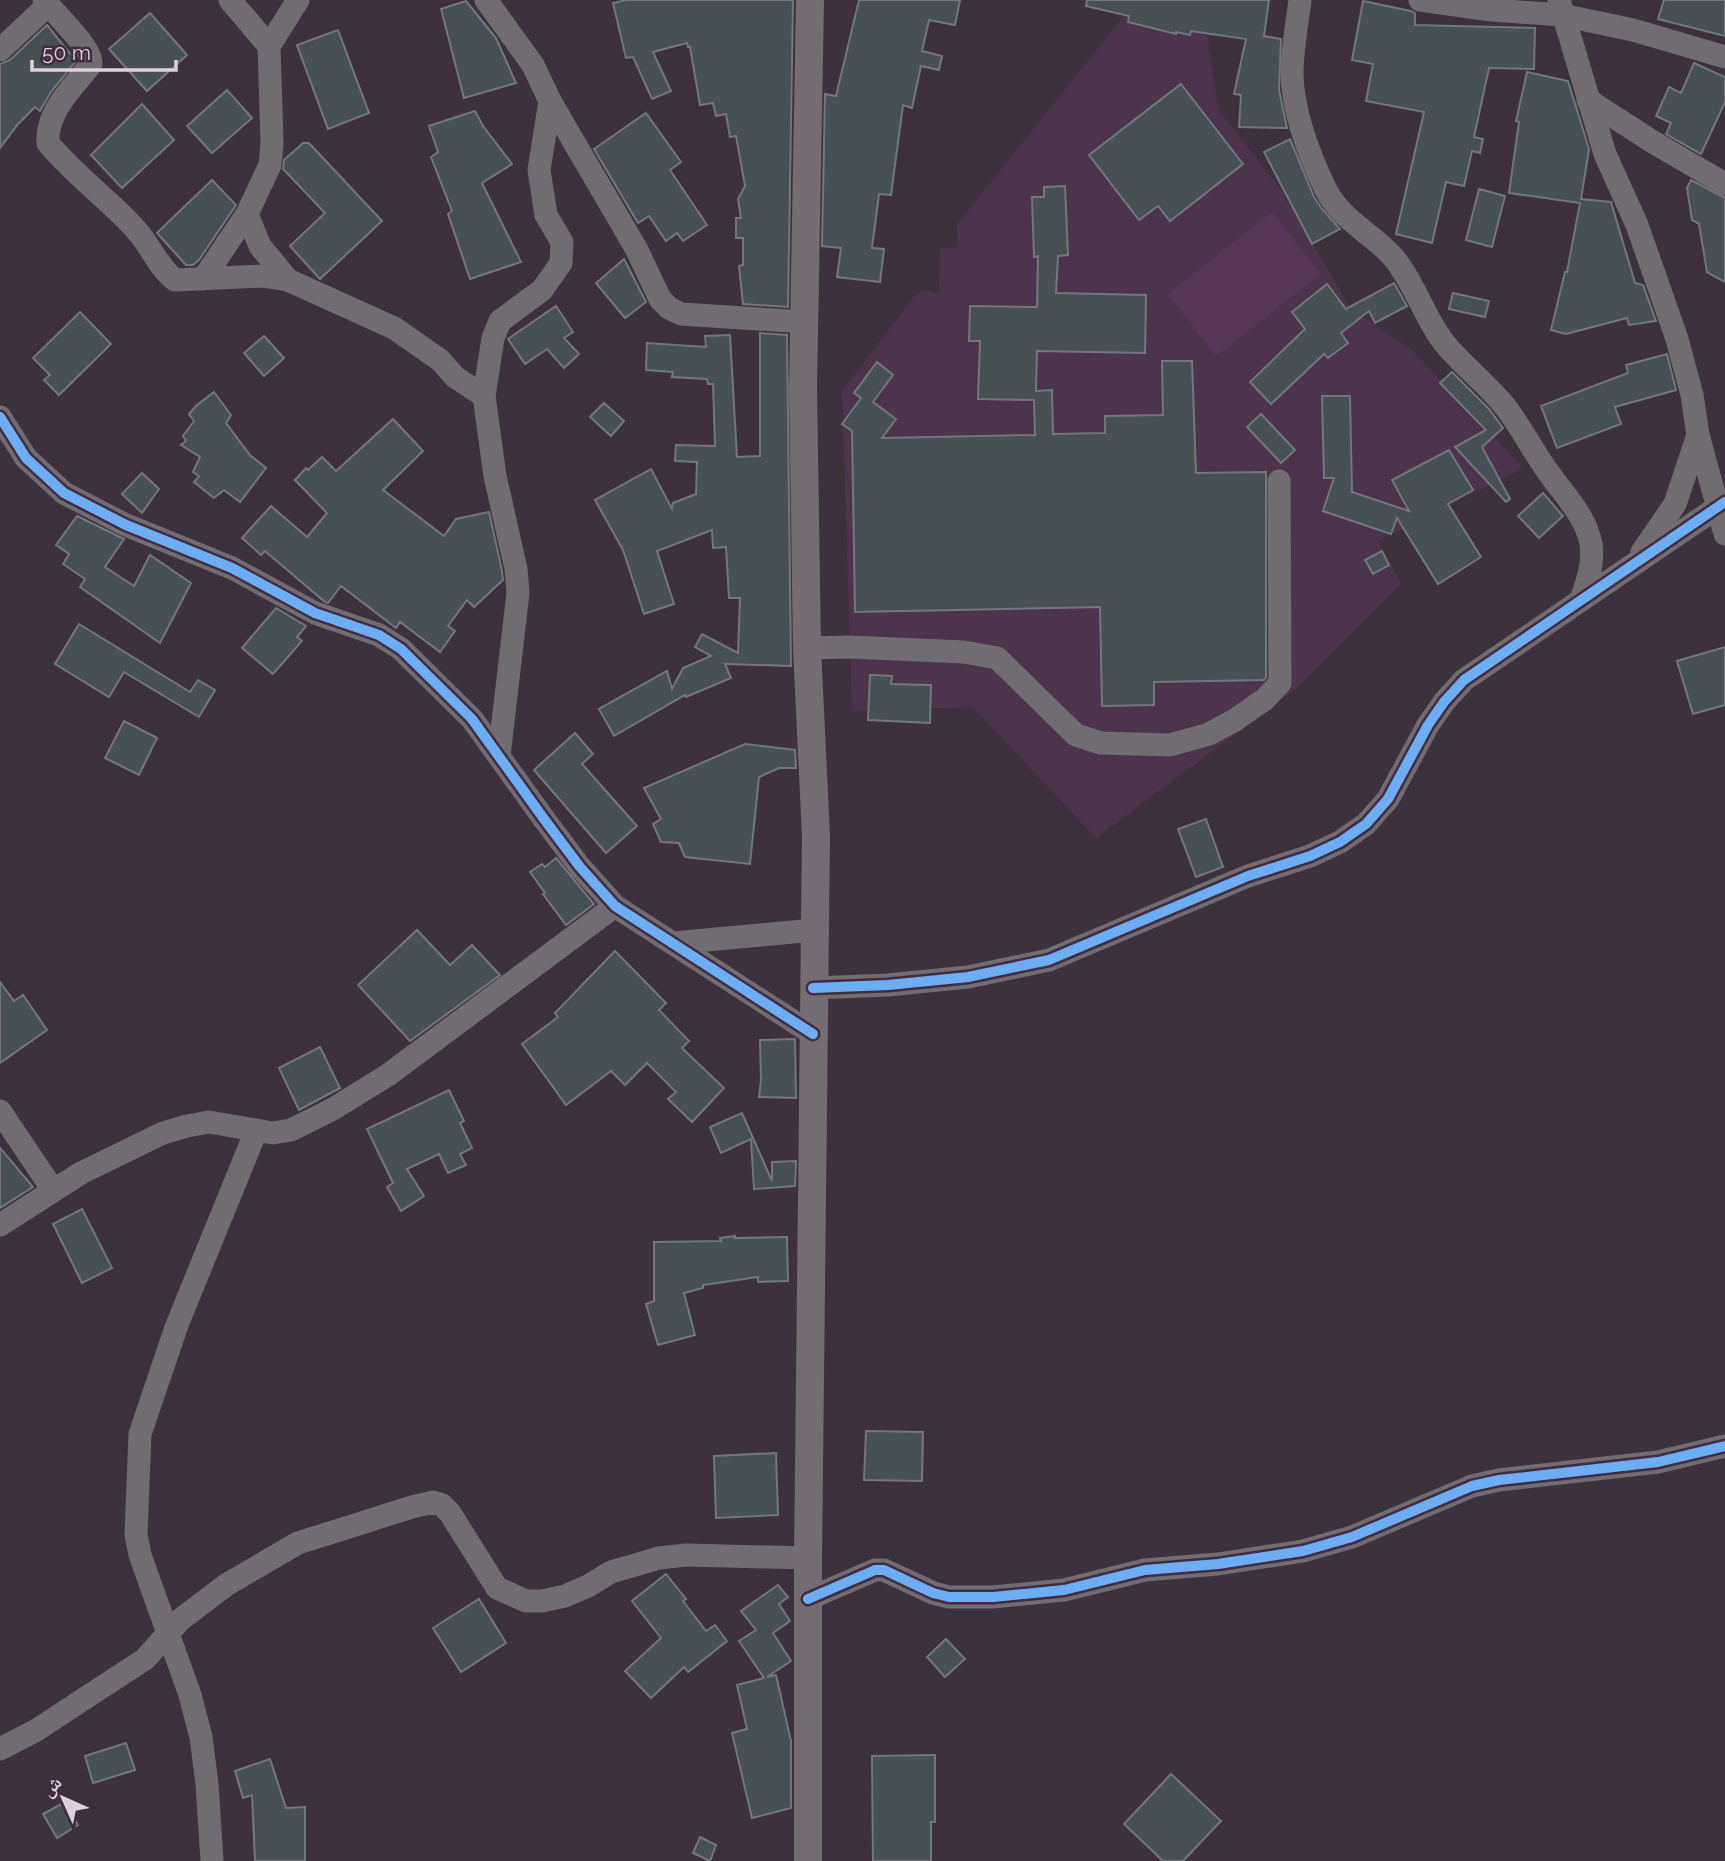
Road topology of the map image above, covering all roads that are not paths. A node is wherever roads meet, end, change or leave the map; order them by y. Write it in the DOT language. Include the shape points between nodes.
graph roads {
  1 [pos="230,0"];
  2 [pos="298,0"];
  3 [pos="486,0"];
  4 [pos="810,0"];
  5 [pos="1300,0"];
  6 [pos="1420,0"];
  7 [pos="46,3"];
  8 [pos="1561,8"];
  9 [pos="269,46"];
  10 [pos="0,50"];
  11 [pos="1725,57"];
  12 [pos="1588,100"];
  13 [pos="550,101"];
  14 [pos="1725,184"];
  15 [pos="247,214"];
  16 [pos="203,279"];
  17 [pos="288,280"];
  18 [pos="805,322"];
  19 [pos="484,396"];
  20 [pos="0,418"];
  21 [pos="1698,435"];
  22 [pos="1279,481"];
  23 [pos="1721,504"];
  24 [pos="1725,534"];
  25 [pos="1631,568"];
  26 [pos="1581,600"];
  27 [pos="807,648"];
  28 [pos="499,756"];
  29 [pos="615,906"];
  30 [pos="814,930"];
  31 [pos="674,943"];
  32 [pos="813,988"];
  33 [pos="813,1034"];
  34 [pos="0,1111"];
  35 [pos="256,1131"];
  36 [pos="53,1190"];
  37 [pos="0,1225"];
  38 [pos="1725,1446"];
  39 [pos="808,1558"];
  40 [pos="807,1599"];
  41 [pos="167,1634"];
  42 [pos="0,1749"];
  43 [pos="212,1861"];
  44 [pos="807,1861"];
  1 -- 9 [label="street"];
  2 -- 9 [label="street"];
  3 -- 13 [label="street" via="533,65"];
  4 -- 18 [label="main road"];
  5 -- 26 [label="street" via="1292,74 1297,112 1328,194 1392,256 1442,340 1507,410 1581,516 1592,556"];
  6 -- 8 [label="street" via="1491,10"];
  7 -- 10 [label="street"];
  7 -- 16 [label="street" via="91,58 56,108 48,143 140,234 171,276"];
  8 -- 11 [label="street"];
  8 -- 12 [label="street"];
  9 -- 15 [label="street" via="271,165"];
  12 -- 14 [label="street"];
  12 -- 21 [label="street" via="1677,339"];
  13 -- 18 [label="street" via="669,308 681,314"];
  13 -- 19 [label="street" via="540,170 546,215 562,242 561,263 542,290 500,321"];
  15 -- 16 [label="street"];
  15 -- 17 [label="street" via="260,246"];
  16 -- 17 [label="street" via="263,276"];
  17 -- 19 [label="street" via="394,328"];
  18 -- 27 [label="main road"];
  19 -- 28 [label="street" via="518,593"];
  20 -- 28 [label="street" via="26,458 64,494 125,525 232,568 315,613 379,635 401,649 472,719"];
  21 -- 23 [label="street"];
  21 -- 25 [label="street" via="1675,504"];
  22 -- 27 [label="street" via="1280,683 1265,699 1209,734 1170,745 1101,743 1076,736 997,658 964,652"];
  23 -- 24 [label="street"];
  23 -- 25 [label="street"];
  25 -- 26 [label="street"];
  26 -- 32 [label="street" via="1464,680 1428,725 1388,799 1366,824 1340,842 1049,960 968,977"];
  27 -- 30 [label="main road" via="816,836"];
  28 -- 29 [label="street" via="580,867"];
  29 -- 31 [label="street"];
  29 -- 35 [label="street" via="388,1075 291,1130"];
  30 -- 31 [label="street"];
  30 -- 32 [label="main road"];
  31 -- 33 [label="street"];
  32 -- 33 [label="main road"];
  33 -- 39 [label="main road"];
  34 -- 36 [label="street"];
  35 -- 36 [label="street" via="209,1122 187,1125"];
  35 -- 41 [label="street" via="177,1325 140,1434 136,1534"];
  36 -- 37 [label="street"];
  38 -- 40 [label="street" via="1658,1462 1526,1475 1472,1486 1352,1537 1303,1551 1145,1570 1064,1590 993,1597 941,1596 875,1570"];
  39 -- 40 [label="main road"];
  39 -- 41 [label="street" via="659,1558 611,1572 565,1596 526,1601 497,1588 450,1513 433,1502 298,1543 226,1585"];
  40 -- 44 [label="main road"];
  41 -- 42 [label="street" via="145,1659"];
  41 -- 43 [label="street" via="201,1737"];
}
